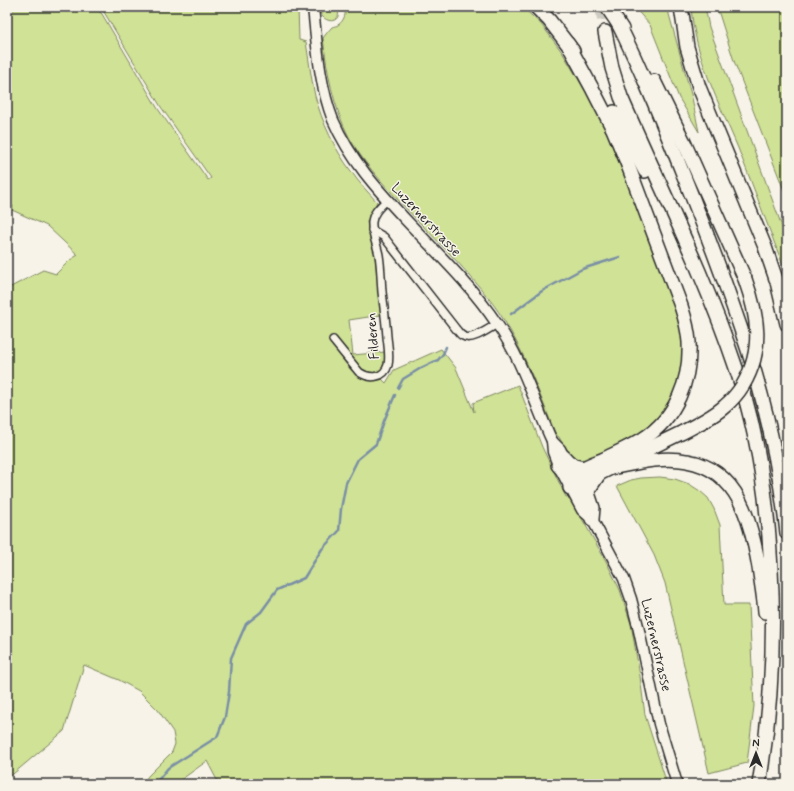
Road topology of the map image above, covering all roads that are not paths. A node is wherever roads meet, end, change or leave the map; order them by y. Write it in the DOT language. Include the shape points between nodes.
graph roads {
  1 [pos="313,7"];
  2 [pos="536,7"];
  3 [pos="607,7"];
  4 [pos="681,7"];
  5 [pos="617,22"];
  6 [pos="605,32"];
  7 [pos="568,44"];
  8 [pos="387,200"];
  9 [pos="372,230"];
  10 [pos="695,264"];
  11 [pos="497,324"];
  12 [pos="787,324"];
  13 [pos="334,340"];
  14 [pos="560,461"];
  15 [pos="584,468"];
  16 [pos="611,468"];
  17 [pos="599,474"];
  18 [pos="572,481"];
  19 [pos="592,519"];
  20 [pos="787,533"];
  21 [pos="771,686"];
  22 [pos="677,784"];
  23 [pos="759,784"];
  1 -- 8 [label="main road, Luzernerstrasse" via="319,68 333,119 363,172"];
  2 -- 7 [label="highway"];
  3 -- 5 [label="highway"];
  4 -- 12 [label="highway" via="687,47 699,87 765,247"];
  5 -- 16 [label="highway, bridge" via="649,72 684,140 745,279 755,310 757,330 756,348 750,370 737,393 726,405 706,420"];
  5 -- 20 [label="highway" via="642,72 665,128 748,351 773,443"];
  6 -- 10 [label="highway" via="621,97"];
  7 -- 10 [label="highway" via="600,88"];
  7 -- 15 [label="highway" via="610,123 626,160 681,306 689,341 685,380 677,402 664,421 644,438"];
  8 -- 9 [label="street, Filderen" via="373,216"];
  8 -- 11 [label="main road, Luzernerstrasse" via="460,277"];
  9 -- 11 [label="street" via="384,238 463,337 475,336"];
  9 -- 13 [label="street, Filderen" via="379,255 389,353 386,370 377,376 364,375"];
  10 -- 21 [label="highway" via="737,370 757,444 770,543 773,619"];
  11 -- 14 [label="main road, Luzernerstrasse" via="521,368 552,441 553,452"];
  14 -- 15 [label="highway"];
  14 -- 18 [label="highway"];
  15 -- 18 [label="highway"];
  16 -- 17 [label="highway"];
  16 -- 21 [label="highway" via="654,460 686,461 708,468 732,487 744,509 755,547 764,603"];
  17 -- 18 [label="highway"];
  17 -- 19 [label="highway" via="588,493 593,508"];
  18 -- 19 [label="main road, Luzernerstrasse" via="590,509"];
  19 -- 22 [label="main road, Luzernerstrasse" via="624,579 631,599 659,724"];
  21 -- 23 [label="highway"];
}
